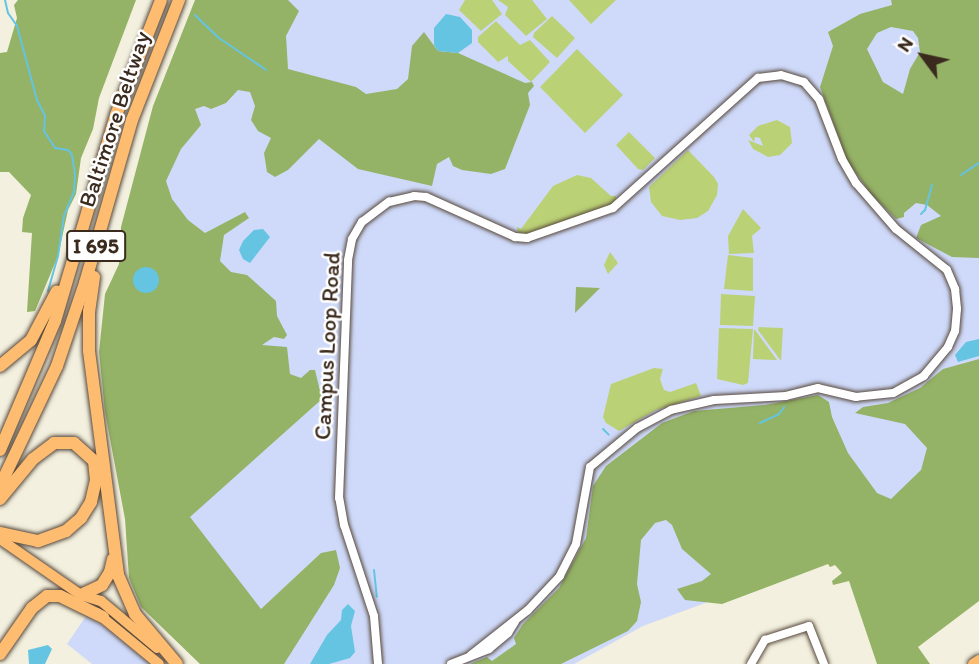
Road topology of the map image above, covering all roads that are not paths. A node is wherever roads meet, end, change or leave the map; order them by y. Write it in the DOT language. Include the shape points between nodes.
graph roads {
  1 [pos="161,0"];
  2 [pos="179,0"];
  3 [pos="116,115"];
  4 [pos="110,194"];
  5 [pos="0,366"];
  6 [pos="0,450"];
  7 [pos="0,486"];
  8 [pos="0,499"];
  9 [pos="2,537"];
  10 [pos="114,552"];
  11 [pos="81,595"];
  12 [pos="103,617"];
  13 [pos="0,654"];
  14 [pos="979,660"];
  15 [pos="153,662"];
  16 [pos="177,664"];
  17 [pos="377,664"];
  18 [pos="451,664"];
  19 [pos="751,664"];
  20 [pos="824,664"];
  21 [pos="973,664"];
  1 -- 3 [label="highway, Baltimore Beltway / I 695"];
  2 -- 4 [label="highway, Baltimore Beltway / I 695" via="132,120"];
  3 -- 5 [label="highway" via="50,310 31,340"];
  3 -- 6 [label="highway, Baltimore Beltway / I 695" via="55,321"];
  4 -- 7 [label="highway, Baltimore Beltway / I 695" via="57,366"];
  4 -- 10 [label="highway" via="89,330"];
  8 -- 9 [label="highway" via="33,459 54,443 74,443 94,461 94,495 74,526 38,541"];
  9 -- 11 [label="main road"];
  10 -- 11 [label="highway" via="107,579 97,590"];
  10 -- 16 [label="highway" via="128,602"];
  11 -- 12 [label="main road"];
  11 -- 16 [label="main road" via="101,601"];
  12 -- 13 [label="highway" via="60,596 47,596 32,608"];
  12 -- 15 [label="main road"];
  14 -- 21 [label="main road"];
  17 -- 18 [label="street, Campus Loop Road" via="374,615 339,498 348,260 352,239 362,222 389,202 426,197 515,237 527,238 613,208 758,78 781,75 804,82 819,99 856,183 897,229 947,270 957,309 948,347 924,376 893,393 856,397 818,388 786,396 714,400 671,410 637,428 590,467 569,564 517,619 471,655"];
  19 -- 20 [label="street" via="765,640 809,626"];
}
